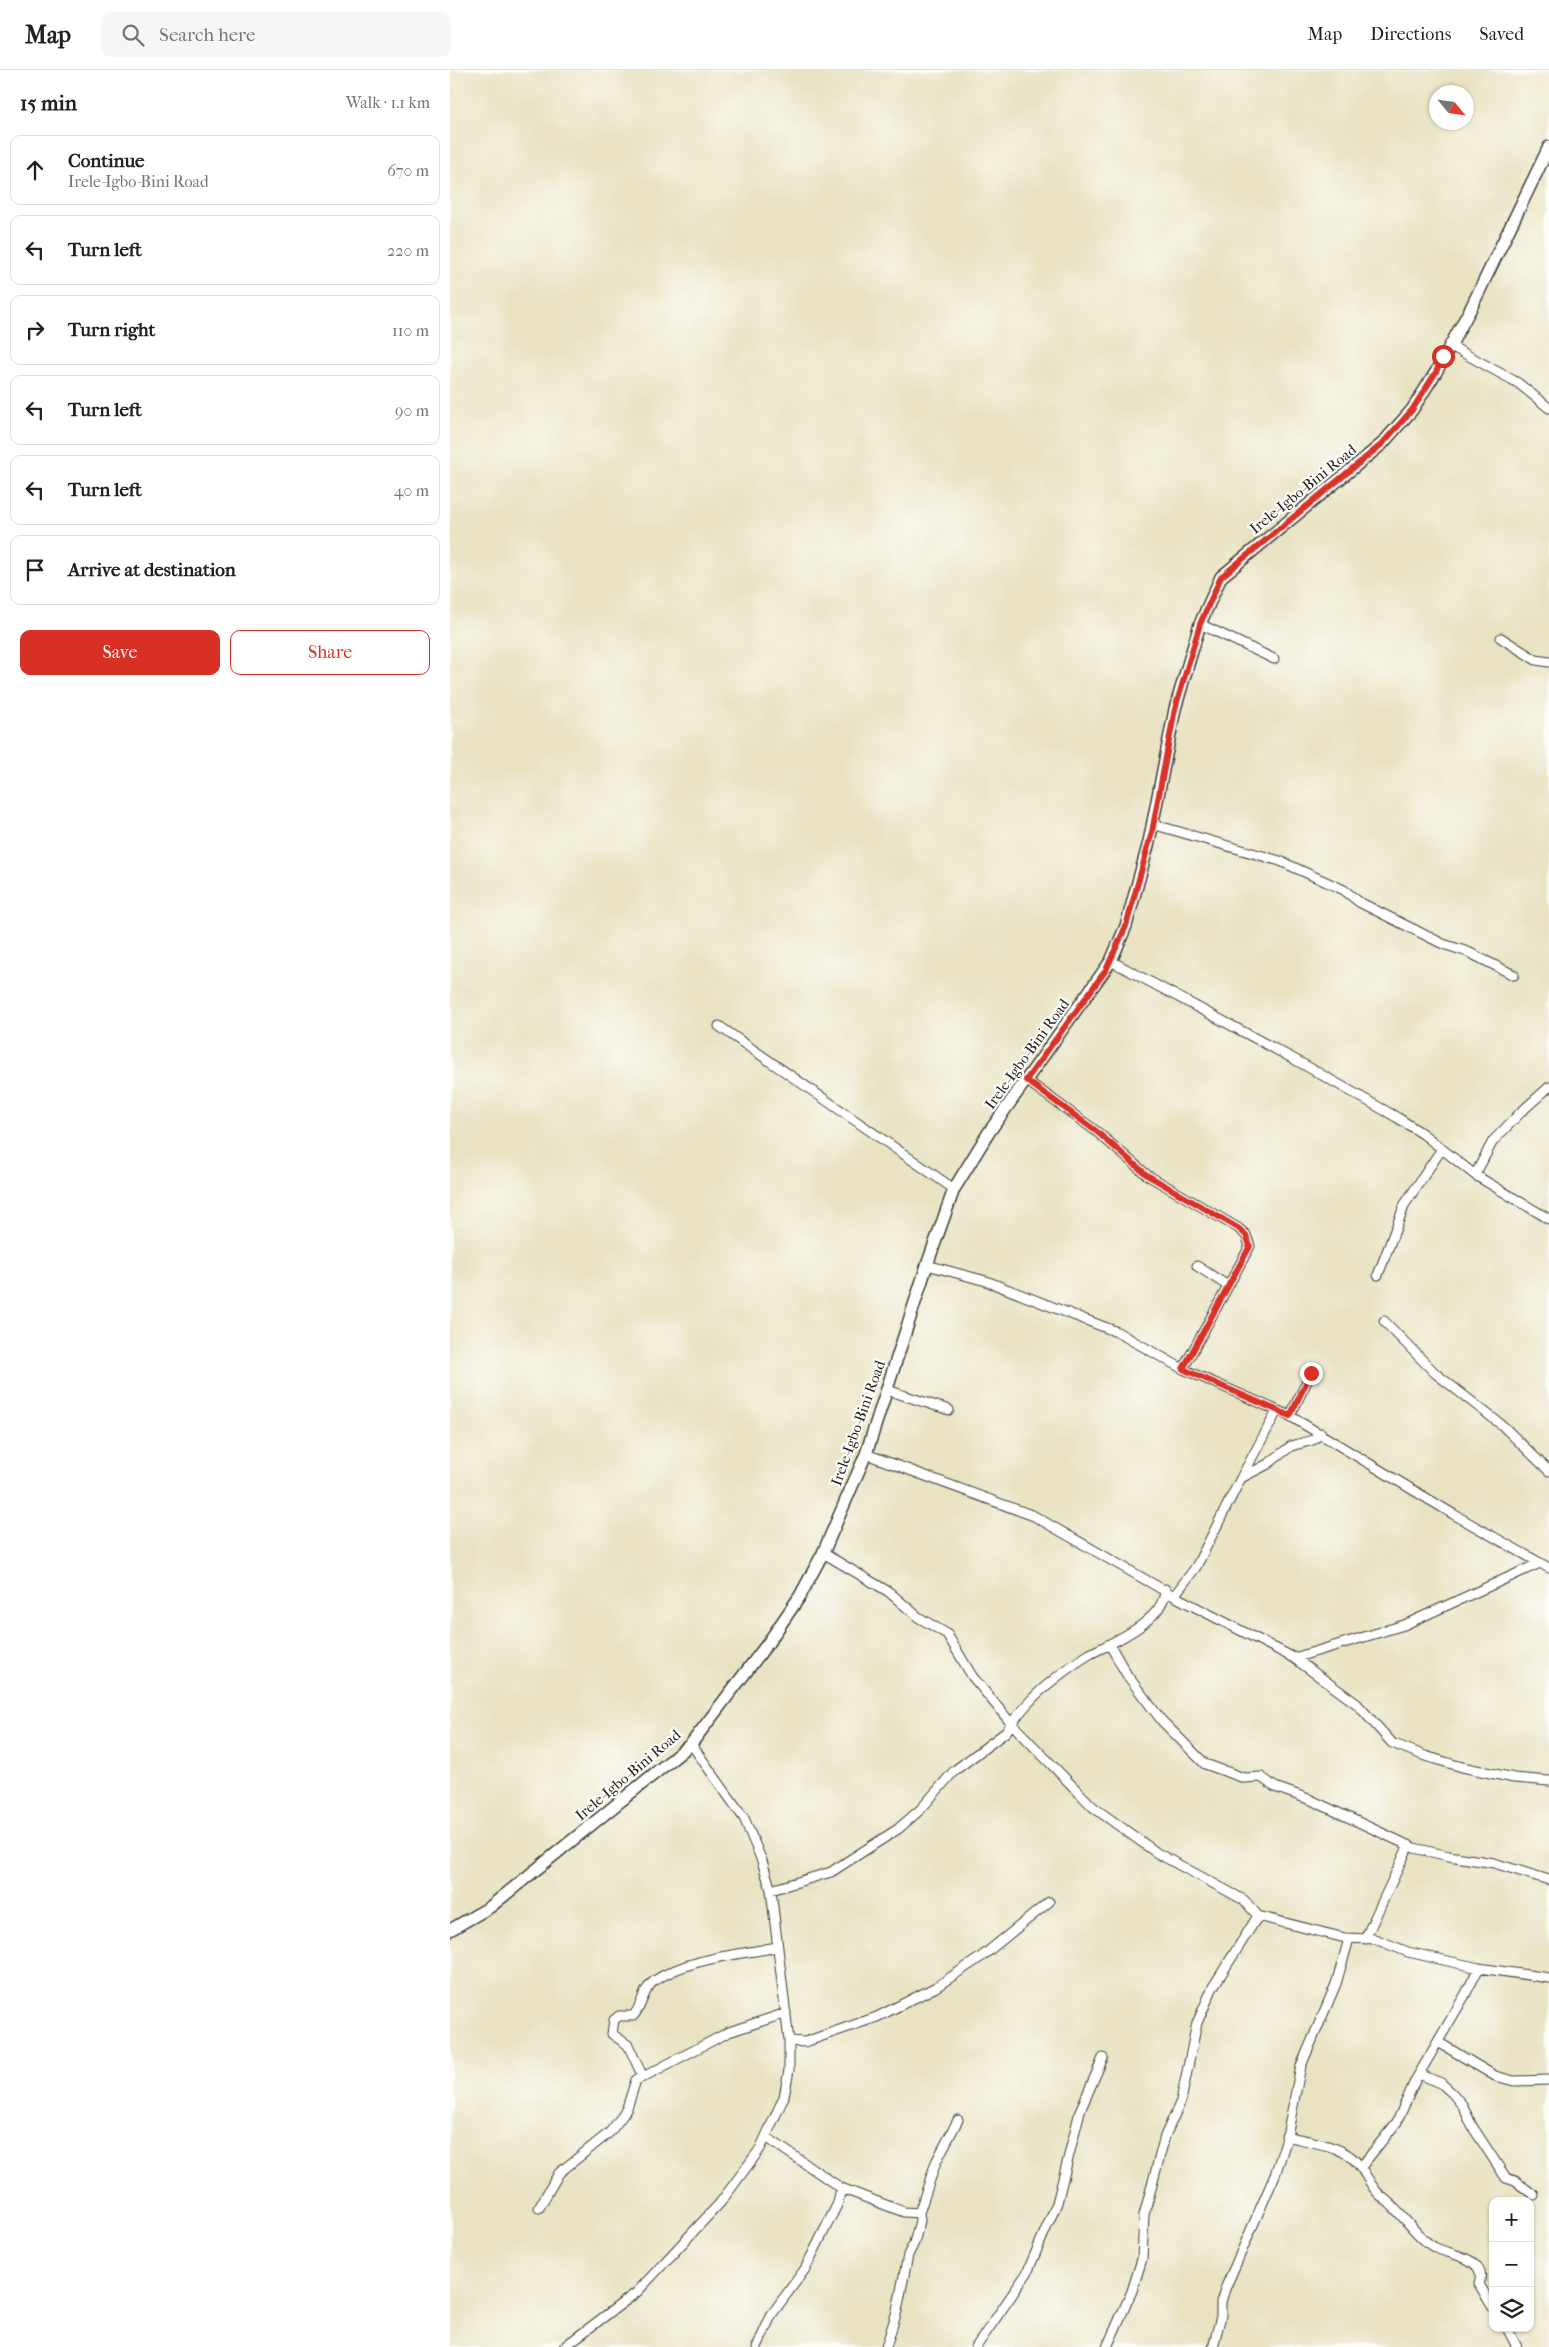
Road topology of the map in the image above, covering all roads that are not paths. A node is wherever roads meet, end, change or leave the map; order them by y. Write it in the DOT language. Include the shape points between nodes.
graph roads {
  1 [pos="1549,147"];
  2 [pos="1448,346"];
  3 [pos="1549,408"];
  4 [pos="1200,624"];
  5 [pos="1501,638"];
  6 [pos="1274,659"];
  7 [pos="1549,662"];
  8 [pos="1152,824"];
  9 [pos="1112,961"];
  10 [pos="1514,975"];
  11 [pos="719,1026"];
  12 [pos="1026,1080"];
  13 [pos="1549,1087"];
  14 [pos="1442,1150"];
  15 [pos="1475,1175"];
  16 [pos="954,1189"];
  17 [pos="1549,1219"];
  18 [pos="927,1265"];
  19 [pos="1197,1266"];
  20 [pos="1378,1275"];
  21 [pos="1228,1286"];
  22 [pos="1384,1322"];
  23 [pos="1183,1369"];
  24 [pos="1311,1373"];
  25 [pos="887,1390"];
  26 [pos="949,1410"];
  27 [pos="1278,1411"];
  28 [pos="1290,1416"];
  29 [pos="1320,1433"];
  30 [pos="866,1454"];
  31 [pos="1549,1471"];
  32 [pos="1241,1478"];
  33 [pos="823,1553"];
  34 [pos="1540,1563"];
  35 [pos="1549,1568"];
  36 [pos="1165,1589"];
  37 [pos="1174,1596"];
  38 [pos="1110,1646"];
  39 [pos="1294,1658"];
  40 [pos="1010,1722"];
  41 [pos="691,1744"];
  42 [pos="1549,1781"];
  43 [pos="1409,1845"];
  44 [pos="1549,1880"];
  45 [pos="771,1890"];
  46 [pos="1049,1902"];
  47 [pos="1258,1916"];
  48 [pos="450,1930"];
  49 [pos="1349,1939"];
  50 [pos="1365,1939"];
  51 [pos="777,1947"];
  52 [pos="1478,1968"];
  53 [pos="1549,1978"];
  54 [pos="786,2013"];
  55 [pos="789,2041"];
  56 [pos="1438,2042"];
  57 [pos="1103,2058"];
  58 [pos="1419,2074"];
  59 [pos="643,2076"];
  60 [pos="1549,2080"];
  61 [pos="958,2120"];
  62 [pos="1286,2136"];
  63 [pos="766,2138"];
  64 [pos="1361,2167"];
  65 [pos="841,2188"];
  66 [pos="1534,2195"];
  67 [pos="538,2208"];
  68 [pos="919,2212"];
  69 [pos="1489,2301"];
  70 [pos="1509,2332"];
  71 [pos="564,2347"];
  72 [pos="757,2347"];
  73 [pos="886,2347"];
  74 [pos="976,2347"];
  75 [pos="1107,2347"];
  76 [pos="1213,2347"];
  77 [pos="1517,2347"];
  1 -- 2 [label="street, Irele-Igbo-Bini Road" via="1472,306"];
  2 -- 3 [label="street" via="1518,383"];
  2 -- 4 [label="street, Irele-Igbo-Bini Road" via="1412,410 1382,444 1221,577"];
  4 -- 6 [label="street"];
  4 -- 8 [label="street, Irele-Igbo-Bini Road" via="1175,709"];
  5 -- 7 [label="street" via="1536,660"];
  8 -- 9 [label="street, Irele-Igbo-Bini Road" via="1126,926"];
  8 -- 10 [label="street" via="1280,861 1344,890 1359,902 1443,944 1468,952"];
  9 -- 12 [label="street, Irele-Igbo-Bini Road"];
  9 -- 14 [label="street" via="1398,1118"];
  11 -- 16 [label="street"];
  12 -- 16 [label="street, Irele-Igbo-Bini Road"];
  12 -- 21 [label="street" via="1096,1131 1147,1175 1246,1235 1250,1246"];
  13 -- 15 [label="street" via="1493,1141"];
  14 -- 15 [label="street"];
  14 -- 20 [label="street" via="1405,1204"];
  15 -- 17 [label="street"];
  16 -- 18 [label="street, Irele-Igbo-Bini Road"];
  18 -- 23 [label="street" via="986,1281 1117,1332"];
  18 -- 25 [label="street, Irele-Igbo-Bini Road"];
  19 -- 21 [label="street"];
  21 -- 23 [label="street"];
  22 -- 31 [label="street" via="1435,1373 1503,1426"];
  23 -- 27 [label="street"];
  24 -- 28 [label="street"];
  25 -- 26 [label="street"];
  25 -- 30 [label="street, Irele-Igbo-Bini Road"];
  27 -- 28 [label="street"];
  27 -- 32 [label="street"];
  28 -- 29 [label="street"];
  29 -- 32 [label="street" via="1313,1440 1291,1446 1268,1464"];
  29 -- 34 [label="street"];
  30 -- 33 [label="street, Irele-Igbo-Bini Road"];
  30 -- 36 [label="street" via="1034,1516"];
  32 -- 37 [label="street" via="1196,1567"];
  33 -- 40 [label="street" via="889,1592 918,1617 946,1634 972,1676"];
  33 -- 41 [label="street, Irele-Igbo-Bini Road" via="800,1596 768,1643"];
  34 -- 35 [label="street"];
  34 -- 39 [label="street" via="1404,1625"];
  36 -- 37 [label="street"];
  36 -- 38 [label="street" via="1165,1597 1156,1613"];
  37 -- 39 [label="street"];
  38 -- 40 [label="street" via="1089,1655 1052,1680"];
  38 -- 43 [label="street" via="1127,1675 1162,1721 1205,1764 1244,1778 1262,1777 1275,1787"];
  39 -- 42 [label="street" via="1357,1704 1392,1743 1462,1767 1514,1778"];
  40 -- 45 [label="street" via="1006,1732 954,1771 922,1809 898,1829 831,1872"];
  40 -- 47 [label="street" via="1093,1807 1157,1853 1244,1900"];
  41 -- 45 [label="street" via="744,1818"];
  41 -- 48 [label="street, Irele-Igbo-Bini Road" via="490,1907"];
  43 -- 44 [label="street" via="1448,1856 1494,1863"];
  43 -- 50 [label="street"];
  45 -- 51 [label="street"];
  46 -- 55 [label="street" via="981,1957 936,1987 877,2017 805,2042"];
  47 -- 49 [label="street"];
  47 -- 75 [label="street" via="1213,1987 1197,2023 1181,2101 1165,2136 1144,2215 1142,2259 1132,2291"];
  49 -- 50 [label="street"];
  49 -- 62 [label="street" via="1336,1984 1301,2066"];
  50 -- 52 [label="street"];
  51 -- 54 [label="street"];
  51 -- 59 [label="street" via="690,1964 654,1981 644,1992 642,2003 633,2016 619,2016 614,2020 612,2034 628,2045"];
  52 -- 53 [label="street"];
  52 -- 56 [label="street"];
  54 -- 55 [label="street"];
  54 -- 59 [label="street" via="729,2032"];
  55 -- 63 [label="street" via="789,2070 784,2097"];
  56 -- 58 [label="street"];
  56 -- 60 [label="street" via="1495,2076 1514,2081"];
  57 -- 74 [label="street" via="1080,2111 1057,2203 1031,2264"];
  58 -- 64 [label="street" via="1396,2122"];
  58 -- 66 [label="street" via="1441,2084 1452,2094 1463,2106 1472,2126 1506,2178"];
  59 -- 67 [label="street" via="636,2080 623,2116 610,2132 559,2173"];
  61 -- 68 [label="street" via="936,2162"];
  62 -- 64 [label="street" via="1340,2149"];
  62 -- 76 [label="street" via="1275,2175 1225,2289"];
  63 -- 65 [label="street"];
  63 -- 71 [label="street" via="720,2203 636,2292"];
  64 -- 69 [label="street" via="1376,2191 1434,2247 1465,2256 1474,2264 1481,2279 1479,2284"];
  65 -- 68 [label="street" via="904,2212"];
  65 -- 72 [label="street" via="838,2203 813,2254 772,2314"];
  68 -- 73 [label="street" via="920,2221 908,2255"];
  70 -- 77 [label="street"];
}
